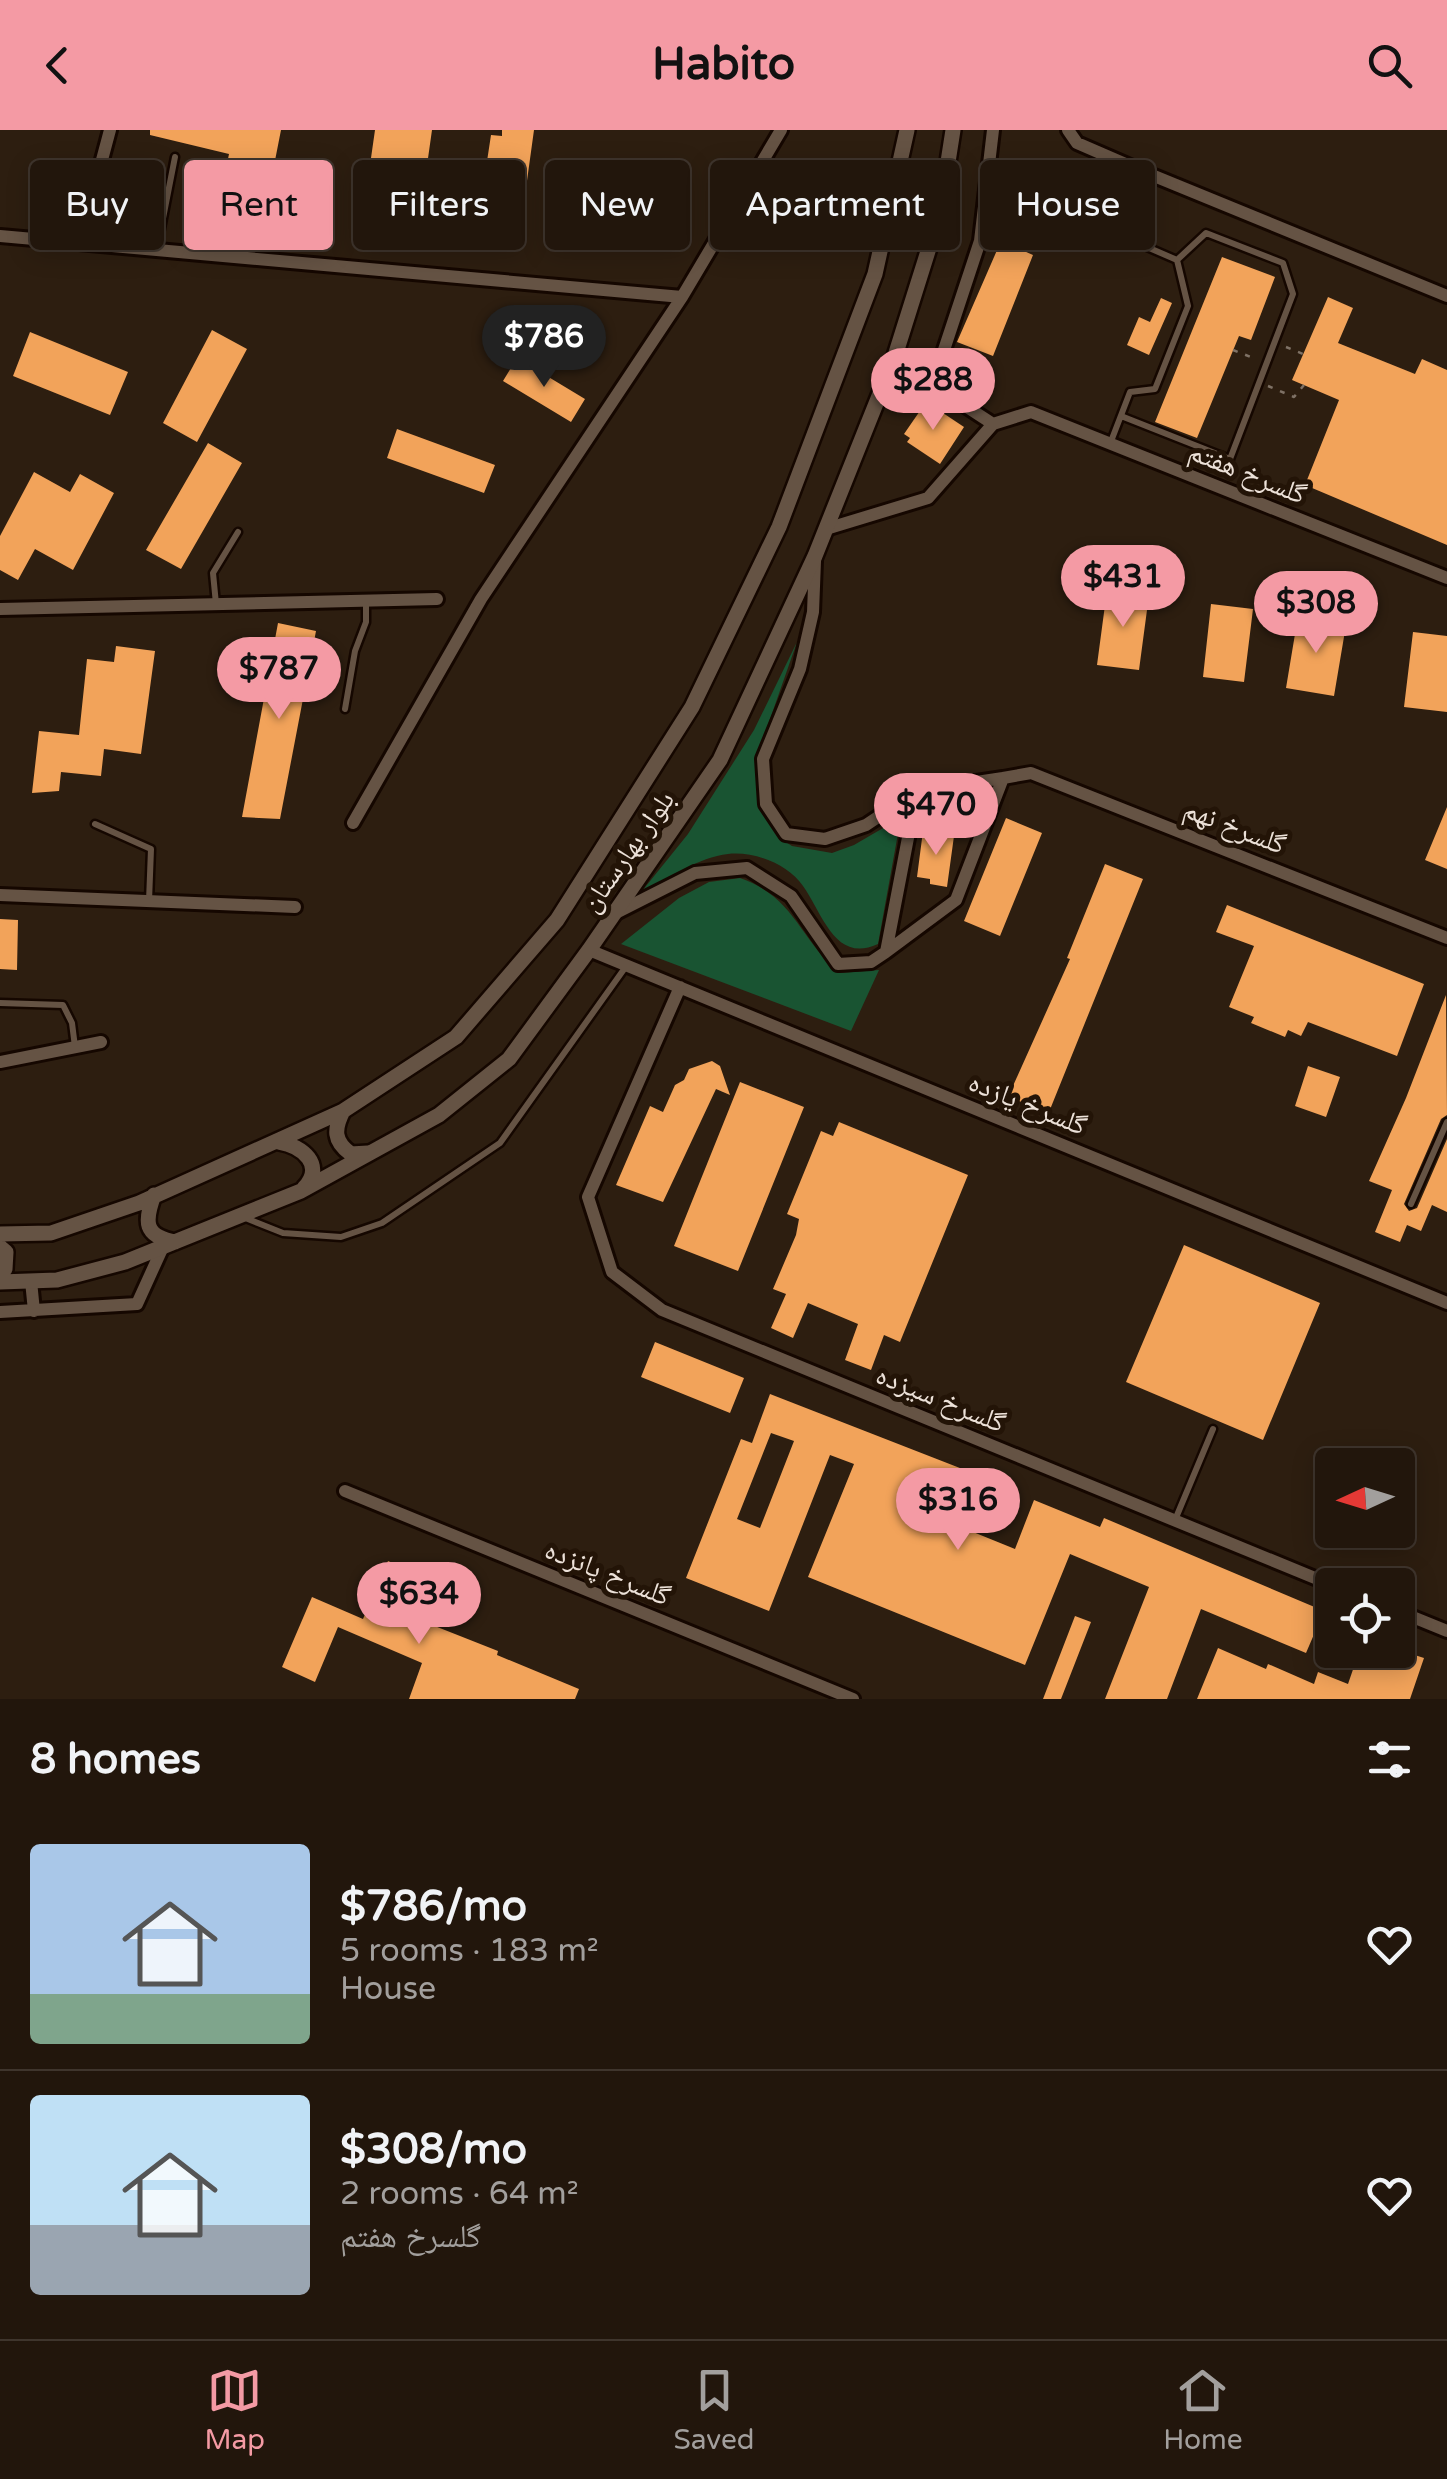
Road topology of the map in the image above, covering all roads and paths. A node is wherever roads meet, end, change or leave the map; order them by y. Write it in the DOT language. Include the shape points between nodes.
graph roads {
  1 [pos="110,130"];
  2 [pos="780,130"];
  3 [pos="906,130"];
  4 [pos="954,130"];
  5 [pos="993,130"];
  6 [pos="1068,130"];
  7 [pos="175,157"];
  8 [pos="102,160"];
  9 [pos="1115,160"];
  10 [pos="1155,177"];
  11 [pos="164,210"];
  12 [pos="0,236"];
  13 [pos="30,238"];
  14 [pos="164,250"];
  15 [pos="1154,250"];
  16 [pos="1177,260"];
  17 [pos="1447,296"];
  18 [pos="682,297"];
  19 [pos="1274,343"];
  20 [pos="1233,350"];
  21 [pos="1303,354"];
  22 [pos="1267,363"];
  23 [pos="1259,382"];
  24 [pos="1304,385"];
  25 [pos="1121,416"];
  26 [pos="993,424"];
  27 [pos="1110,444"];
  28 [pos="826,530"];
  29 [pos="238,532"];
  30 [pos="815,556"];
  31 [pos="1447,578"];
  32 [pos="437,599"];
  33 [pos="366,601"];
  34 [pos="216,604"];
  35 [pos="0,608"];
  36 [pos="345,709"];
  37 [pos="1003,778"];
  38 [pos="917,791"];
  39 [pos="353,823"];
  40 [pos="95,824"];
  41 [pos="0,895"];
  42 [pos="149,901"];
  43 [pos="295,907"];
  44 [pos="612,915"];
  45 [pos="1447,938"];
  46 [pos="590,950"];
  47 [pos="886,952"];
  48 [pos="627,966"];
  49 [pos="680,987"];
  50 [pos="0,1004"];
  51 [pos="101,1042"];
  52 [pos="75,1047"];
  53 [pos="0,1062"];
  54 [pos="343,1111"];
  55 [pos="1447,1122"];
  56 [pos="278,1142"];
  57 [pos="372,1152"];
  58 [pos="301,1191"];
  59 [pos="154,1195"];
  60 [pos="1411,1204"];
  61 [pos="242,1216"];
  62 [pos="0,1234"];
  63 [pos="179,1243"];
  64 [pos="0,1247"];
  65 [pos="162,1249"];
  66 [pos="0,1272"];
  67 [pos="31,1281"];
  68 [pos="0,1282"];
  69 [pos="1447,1303"];
  70 [pos="34,1311"];
  71 [pos="0,1312"];
  72 [pos="1213,1430"];
  73 [pos="345,1491"];
  74 [pos="1174,1521"];
  75 [pos="1315,1578"];
  76 [pos="1415,1618"];
  77 [pos="1447,1631"];
  78 [pos="853,1699"];
  1 -- 8 [label="street"];
  2 -- 18 [label="street"];
  3 -- 54 [label="street, بلوار بهارستان" via="874,274 780,528 692,707 557,920 469,1022"];
  4 -- 28 [label="street, بلوار بهارستان" via="940,213 896,356"];
  5 -- 26 [label="street" via="980,241 939,365 950,396"];
  6 -- 9 [label="street" via="1077,143"];
  7 -- 11 [label="lane"];
  10 -- 17 [label="street"];
  12 -- 13 [label="street"];
  14 -- 18 [label="street"];
  15 -- 16 [label="lane"];
  16 -- 19 [label="lane" via="1206,232 1283,263 1293,294"];
  16 -- 25 [label="lane" via="1188,306 1155,390 1130,392"];
  18 -- 39 [label="street" via="481,600"];
  19 -- 21 [label="path"];
  19 -- 22 [label="lane"];
  20 -- 22 [label="path"];
  22 -- 23 [label="lane"];
  23 -- 24 [label="path" via="1294,397"];
  23 -- 25 [label="lane" via="1230,459"];
  25 -- 27 [label="lane"];
  26 -- 27 [label="street, گلسرخ هفتم" via="1031,412"];
  26 -- 28 [label="street" via="928,498"];
  27 -- 31 [label="street, گلسرخ هفتم"];
  28 -- 30 [label="street, بلوار بهارستان"];
  29 -- 34 [label="lane" via="213,574"];
  30 -- 38 [label="street" via="813,612 800,669 762,759 766,804 786,834 826,839 866,825"];
  30 -- 44 [label="street, بلوار بهارستان" via="720,760"];
  32 -- 33 [label="street"];
  33 -- 34 [label="street"];
  33 -- 36 [label="lane"];
  34 -- 35 [label="street"];
  37 -- 38 [label="street, گلسرخ نهم"];
  37 -- 45 [label="street, گلسرخ نهم" via="1031,773"];
  37 -- 47 [label="street" via="956,900"];
  38 -- 47 [label="street"];
  40 -- 42 [label="lane" via="151,849"];
  41 -- 42 [label="street"];
  42 -- 43 [label="street"];
  44 -- 46 [label="street, بلوار بهارستان"];
  44 -- 47 [label="street" via="695,872 747,868 791,896 838,964 871,962"];
  46 -- 48 [label="street, گلسرخ یازده"];
  46 -- 57 [label="street, بلوار بهارستان" via="509,1059 439,1115"];
  48 -- 49 [label="street, گلسرخ یازده"];
  48 -- 61 [label="lane" via="500,1143 382,1223 341,1236 283,1232"];
  49 -- 69 [label="street, گلسرخ یازده"];
  49 -- 74 [label="street, گلسرخ سیزده" via="588,1197 612,1272 662,1310"];
  50 -- 52 [label="lane" via="63,1005"];
  51 -- 52 [label="street"];
  52 -- 53 [label="street"];
  54 -- 56 [label="street, بلوار بهارستان"];
  54 -- 57 [label="street" via="335,1127 338,1142 351,1154"];
  55 -- 60 [label="lane"];
  56 -- 58 [label="street" via="310,1157 310,1182"];
  56 -- 59 [label="street, بلوار بهارستان"];
  57 -- 58 [label="street, بلوار بهارستان"];
  58 -- 61 [label="street, بلوار بهارستان"];
  59 -- 62 [label="street, بلوار بهارستان" via="51,1234"];
  59 -- 63 [label="street" via="148,1227 157,1238"];
  61 -- 63 [label="street, بلوار بهارستان"];
  63 -- 65 [label="street, بلوار بهارستان"];
  64 -- 66 [label="street" via="6,1268"];
  65 -- 67 [label="street, بلوار بهارستان"];
  65 -- 70 [label="street" via="137,1304"];
  67 -- 68 [label="street, بلوار بهارستان"];
  67 -- 70 [label="street"];
  70 -- 71 [label="street"];
  72 -- 74 [label="lane"];
  73 -- 78 [label="street, گلسرخ پانزده"];
  74 -- 75 [label="street, گلسرخ سیزده"];
  76 -- 77 [label="street"];
}
